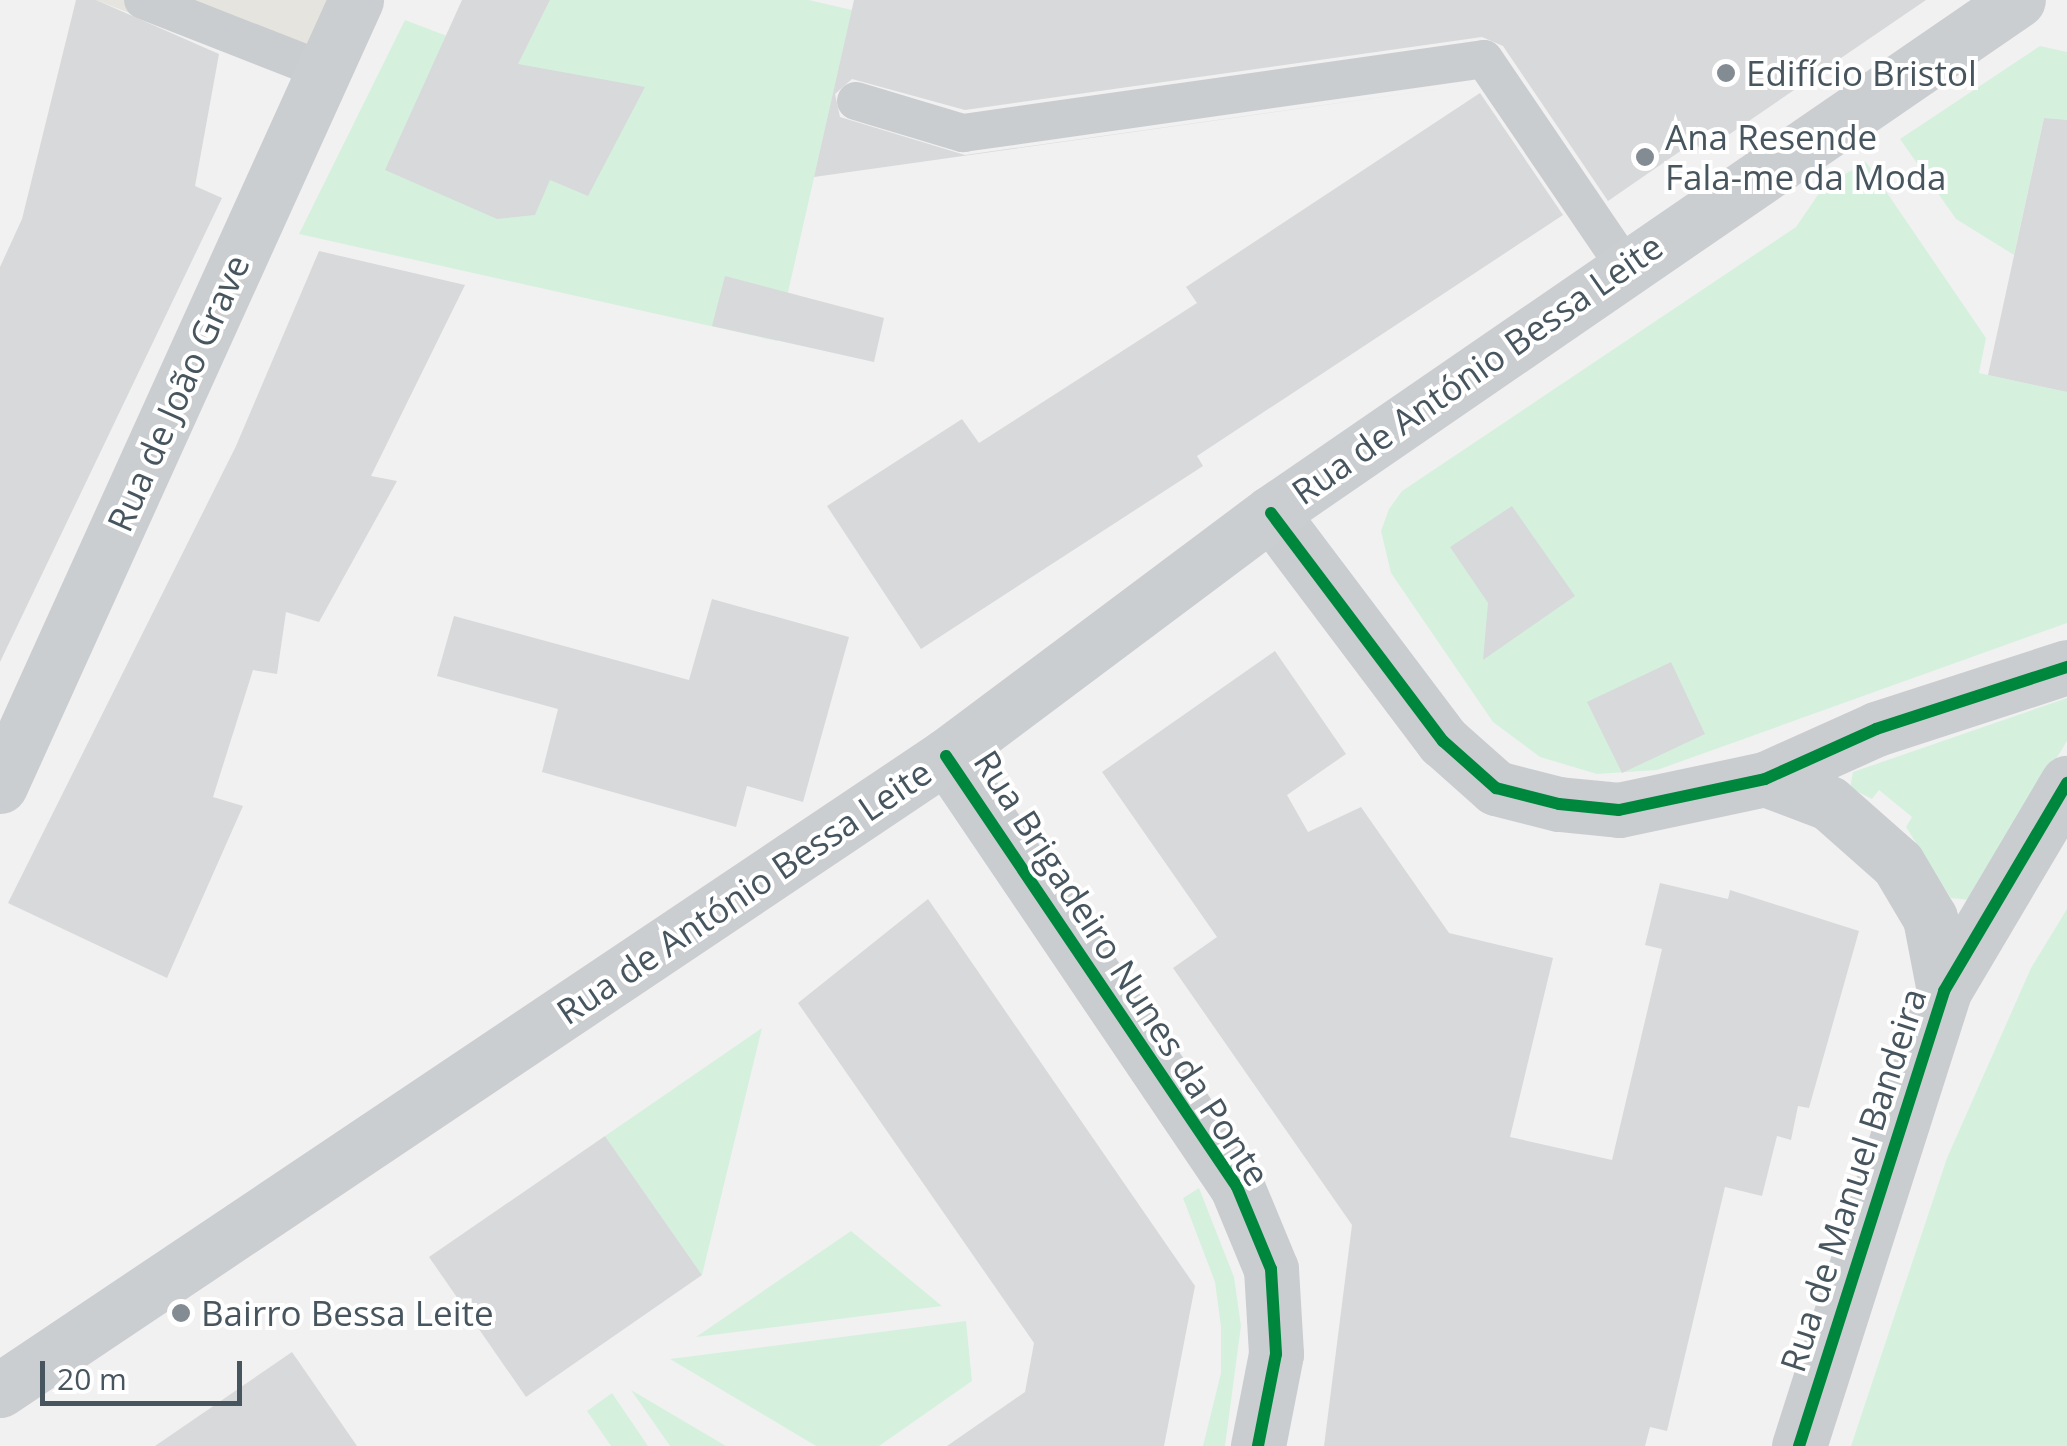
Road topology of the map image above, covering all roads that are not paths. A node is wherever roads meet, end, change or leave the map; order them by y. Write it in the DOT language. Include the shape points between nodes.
graph roads {
  1 [pos="143,0"];
  2 [pos="356,0"];
  3 [pos="2018,0"];
  4 [pos="324,71"];
  5 [pos="856,102"];
  6 [pos="1624,264"];
  7 [pos="1271,513"];
  8 [pos="2067,667"];
  9 [pos="946,756"];
  10 [pos="1766,779"];
  11 [pos="2067,783"];
  12 [pos="0,786"];
  13 [pos="1944,991"];
  14 [pos="0,1390"];
  15 [pos="1258,1446"];
  16 [pos="1799,1446"];
  1 -- 4 [label="lane"];
  2 -- 4 [label="main road, Rua de João Grave"];
  3 -- 6 [label="main road, Rua de António Bessa Leite"];
  4 -- 12 [label="main road, Rua de João Grave"];
  5 -- 6 [label="lane" via="963,133 1484,59"];
  6 -- 7 [label="main road, Rua de António Bessa Leite"];
  7 -- 9 [label="main road, Rua de António Bessa Leite"];
  7 -- 10 [label="street" via="1443,741 1496,788 1618,810"];
  8 -- 10 [label="street" via="1876,730"];
  9 -- 14 [label="main road, Rua de António Bessa Leite"];
  9 -- 15 [label="street, Rua Brigadeiro Nunes da Ponte" via="1237,1186 1270,1269 1276,1354"];
  10 -- 13 [label="street, Rua de Manuel Bandeira" via="1829,803 1898,864 1930,918"];
  11 -- 13 [label="street, Rua de Manuel Bandeira"];
  13 -- 16 [label="street, Rua de Manuel Bandeira"];
}
